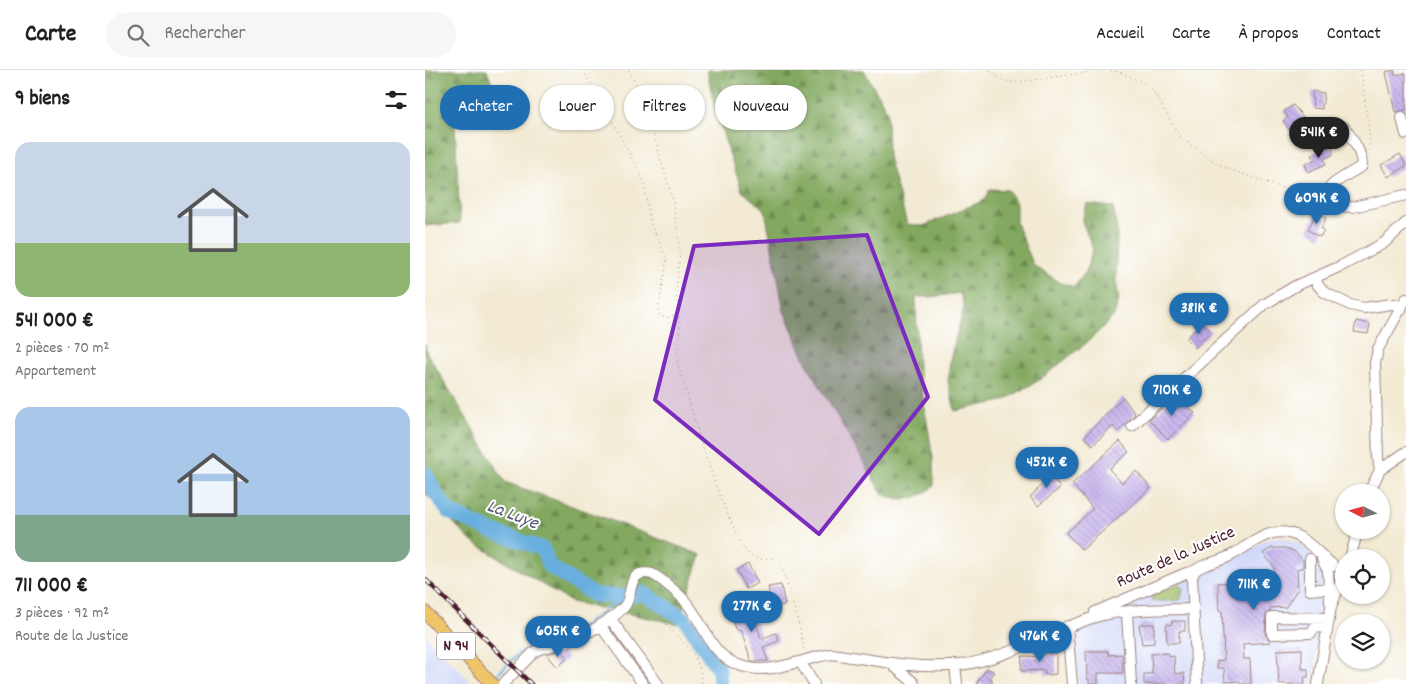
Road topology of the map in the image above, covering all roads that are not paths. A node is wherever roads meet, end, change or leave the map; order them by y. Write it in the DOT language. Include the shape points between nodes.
graph roads {
  1 [pos="1403,118"];
  2 [pos="1343,127"];
  3 [pos="1406,134"];
  4 [pos="1406,195"];
  5 [pos="1406,223"];
  6 [pos="1316,277"];
  7 [pos="1406,299"];
  8 [pos="1401,310"];
  9 [pos="1132,426"];
  10 [pos="1406,452"];
  11 [pos="1380,470"];
  12 [pos="1373,484"];
  13 [pos="1310,559"];
  14 [pos="1335,566"];
  15 [pos="1335,572"];
  16 [pos="1193,573"];
  17 [pos="1335,591"];
  18 [pos="1335,591"];
  19 [pos="1133,595"];
  20 [pos="1193,609"];
  21 [pos="1130,611"];
  22 [pos="425,612"];
  23 [pos="1310,617"];
  24 [pos="610,618"];
  25 [pos="1329,618"];
  26 [pos="600,625"];
  27 [pos="1067,626"];
  28 [pos="1311,633"];
  29 [pos="804,661"];
  30 [pos="889,662"];
  31 [pos="955,665"];
  32 [pos="489,682"];
  33 [pos="503,684"];
  34 [pos="643,684"];
  35 [pos="658,684"];
  36 [pos="813,684"];
  37 [pos="914,684"];
  38 [pos="957,684"];
  39 [pos="1072,684"];
  40 [pos="1131,684"];
  41 [pos="1197,684"];
  42 [pos="1318,684"];
  1 -- 3 [label="street"];
  2 -- 4 [label="street" via="1356,146 1362,166 1325,191 1321,196 1322,202 1353,207"];
  5 -- 6 [label="street" via="1384,243"];
  6 -- 8 [label="street" via="1324,292 1350,306 1364,308 1395,304"];
  6 -- 9 [label="street" via="1265,304"];
  7 -- 8 [label="street"];
  8 -- 11 [label="street" via="1378,349 1375,363"];
  10 -- 11 [label="street"];
  11 -- 12 [label="street"];
  13 -- 15 [label="street" via="1310,590"];
  14 -- 16 [label="street, Route de la Justice" via="1298,536 1273,532"];
  16 -- 19 [label="street, Route de la Justice"];
  16 -- 20 [label="street"];
  17 -- 25 [label="street"];
  18 -- 25 [label="street"];
  19 -- 21 [label="street"];
  19 -- 27 [label="street, Route de la Justice"];
  20 -- 21 [label="street, Route de la Justice"];
  20 -- 41 [label="street"];
  21 -- 27 [label="street, Route de la Justice" via="1103,614"];
  21 -- 40 [label="street"];
  22 -- 32 [label="main road, N 94"];
  23 -- 25 [label="street"];
  23 -- 28 [label="street"];
  23 -- 28 [label="street" via="1272,617 1272,634"];
  24 -- 26 [label="street"];
  24 -- 29 [label="street, Route de la Justice" via="628,608 637,575 651,574 689,604 709,639 736,664 774,668"];
  24 -- 35 [label="street"];
  25 -- 28 [label="street" via="1315,626"];
  25 -- 42 [label="street"];
  26 -- 33 [label="street" via="566,642 539,649"];
  26 -- 34 [label="street"];
  27 -- 31 [label="street, Route de la Justice" via="983,661"];
  27 -- 39 [label="street"];
  29 -- 30 [label="street, Route de la Justice" via="832,654"];
  29 -- 36 [label="street"];
  30 -- 31 [label="street, Route de la Justice"];
  30 -- 37 [label="street"];
  31 -- 38 [label="street"];
}
